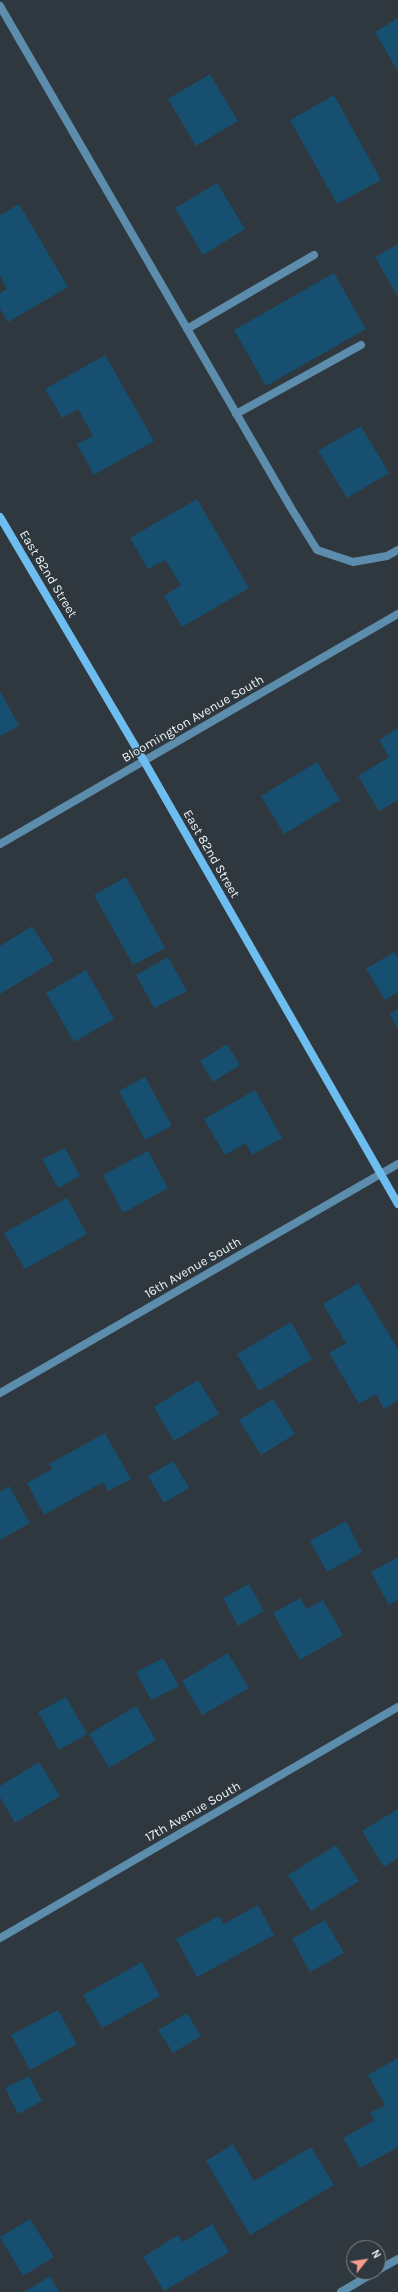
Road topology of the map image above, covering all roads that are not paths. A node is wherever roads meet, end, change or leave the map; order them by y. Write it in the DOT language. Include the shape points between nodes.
graph roads {
  1 [pos="0,6"];
  2 [pos="314,255"];
  3 [pos="187,329"];
  4 [pos="361,345"];
  5 [pos="236,414"];
  6 [pos="0,517"];
  7 [pos="398,550"];
  8 [pos="398,614"];
  9 [pos="144,761"];
  10 [pos="0,844"];
  11 [pos="398,1164"];
  12 [pos="380,1174"];
  13 [pos="398,1204"];
  14 [pos="0,1394"];
  15 [pos="398,1707"];
  16 [pos="0,1938"];
  17 [pos="398,2259"];
  18 [pos="386,2266"];
  19 [pos="361,2280"];
  20 [pos="341,2292"];
  1 -- 3 [label="street"];
  2 -- 3 [label="street"];
  3 -- 5 [label="street"];
  4 -- 5 [label="street"];
  5 -- 7 [label="street" via="317,550 353,562 387,556"];
  6 -- 9 [label="street, East 82nd Street"];
  8 -- 9 [label="street, Bloomington Avenue South"];
  9 -- 10 [label="street, Bloomington Avenue South"];
  9 -- 12 [label="street, East 82nd Street"];
  11 -- 12 [label="street, 16th Avenue South"];
  12 -- 13 [label="street, East 82nd Street"];
  12 -- 14 [label="street, 16th Avenue South"];
  15 -- 16 [label="street, 17th Avenue South"];
  17 -- 18 [label="street"];
  19 -- 20 [label="street"];
}
